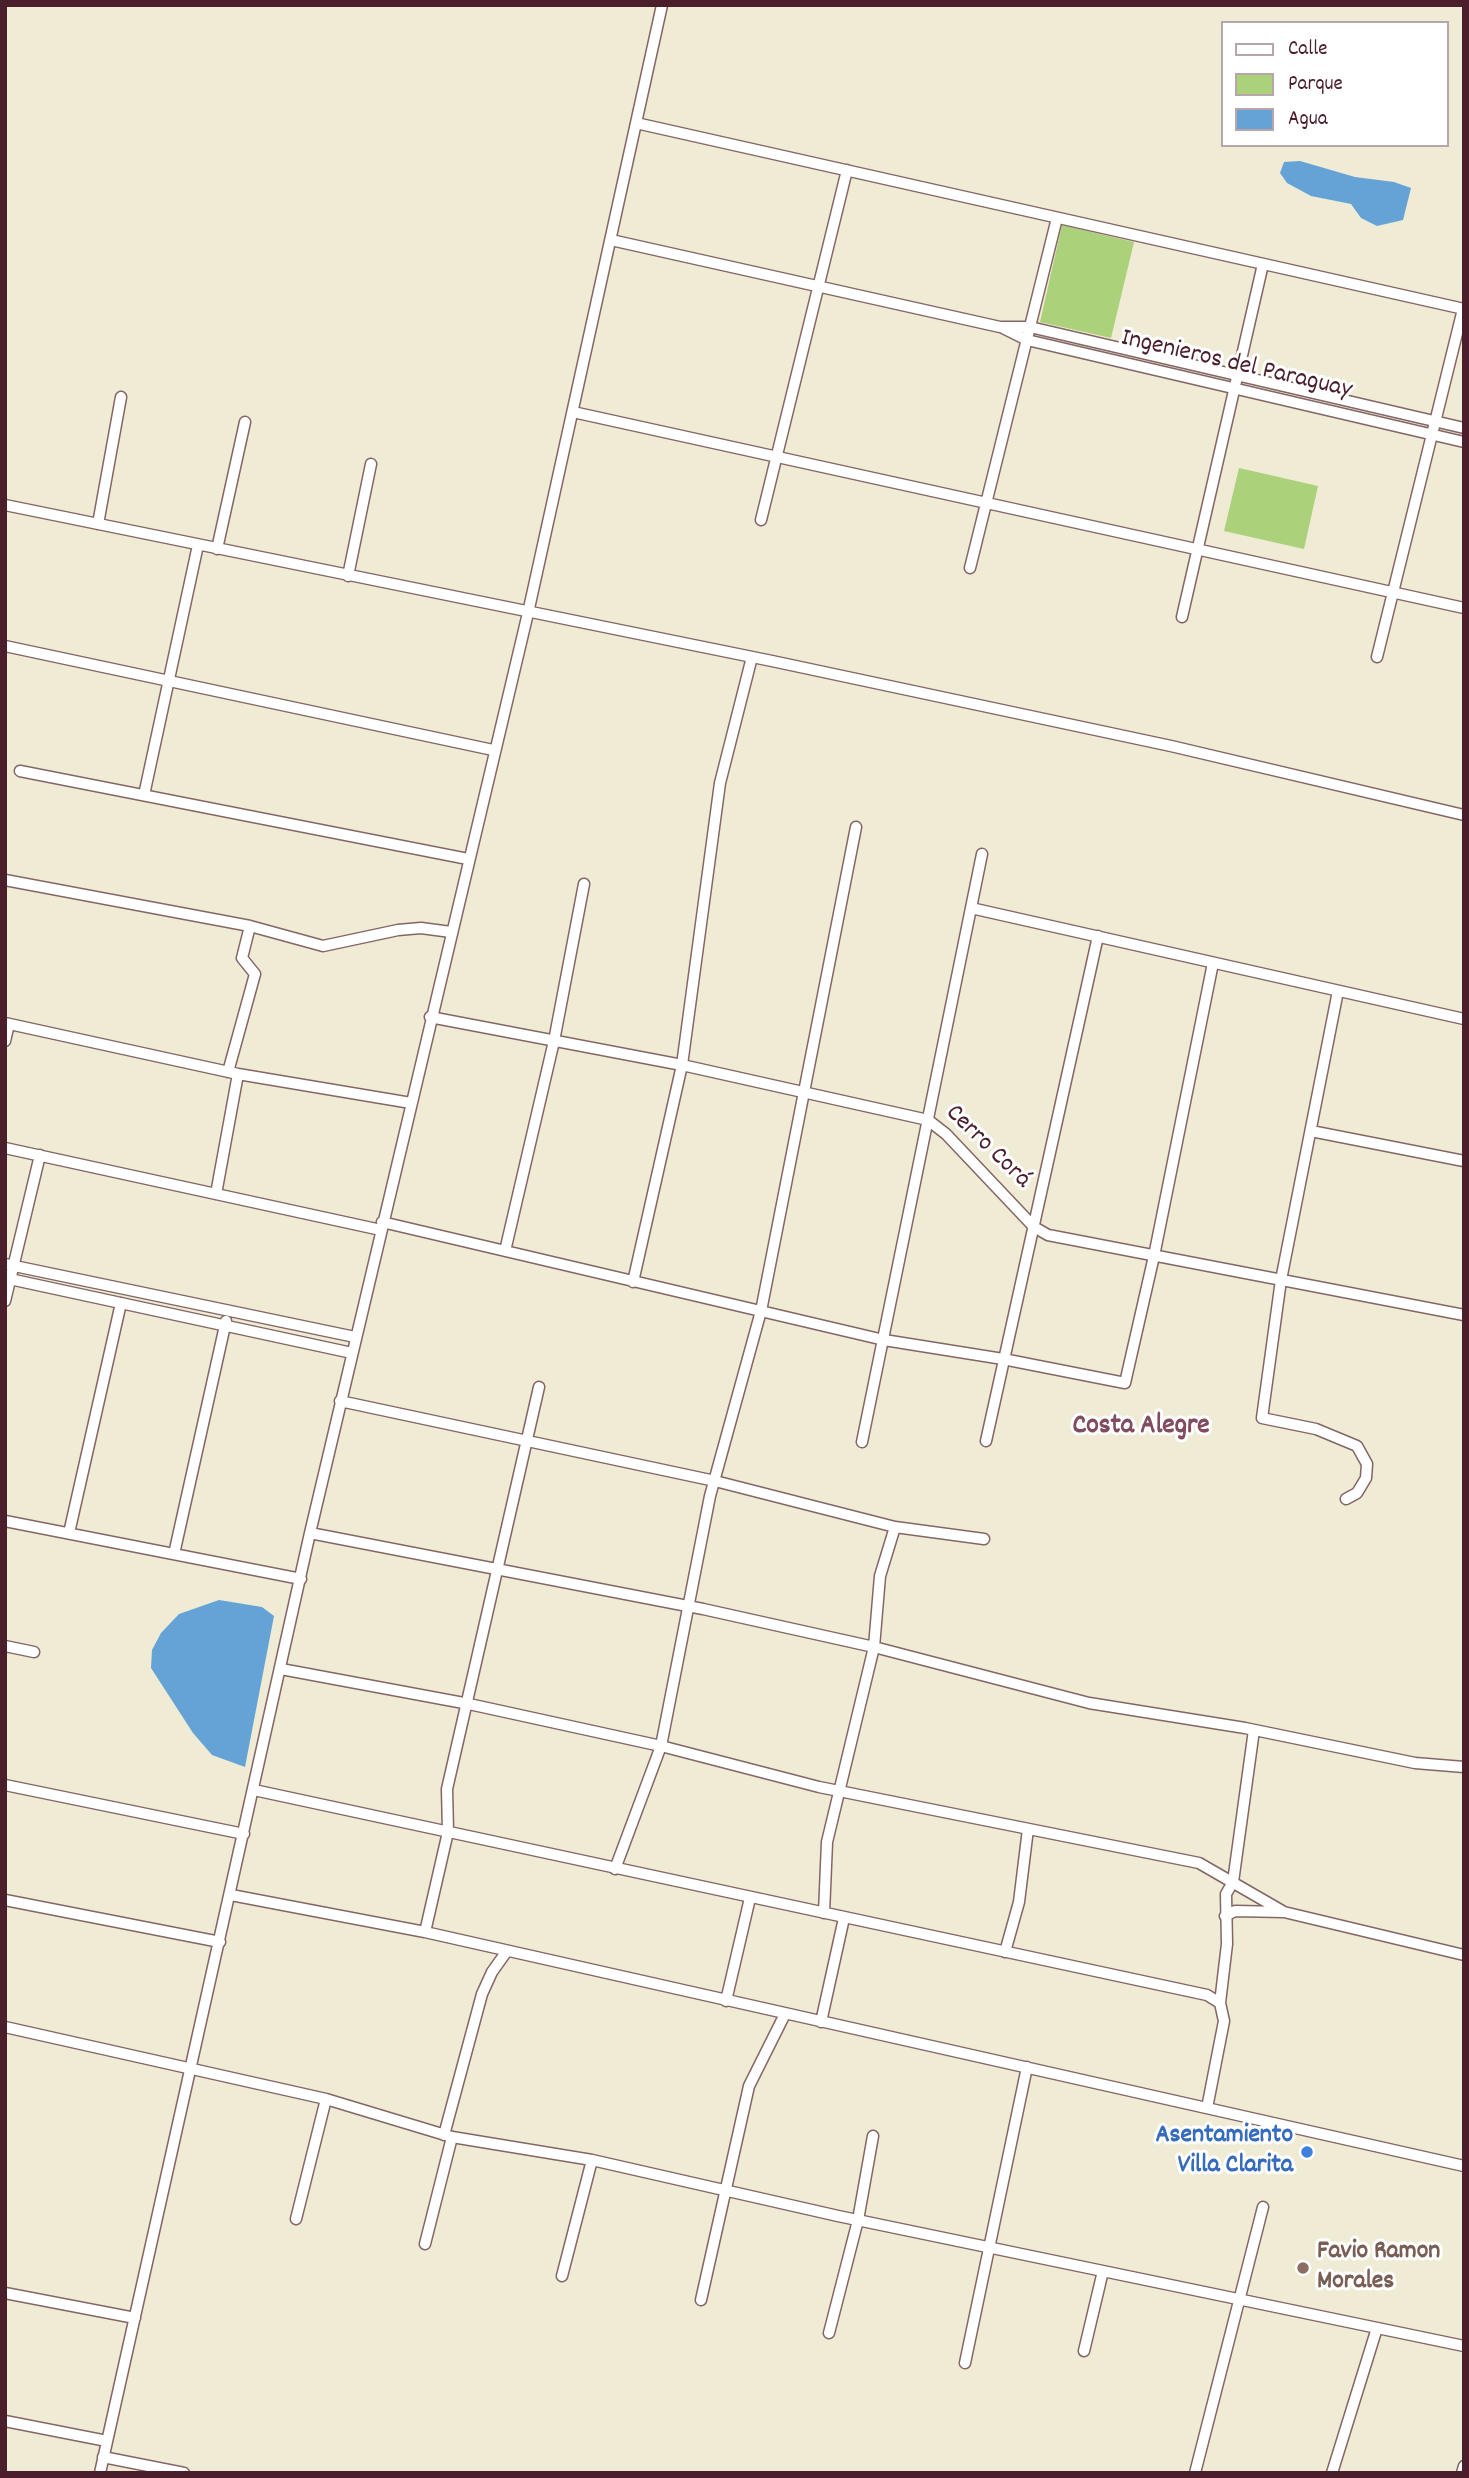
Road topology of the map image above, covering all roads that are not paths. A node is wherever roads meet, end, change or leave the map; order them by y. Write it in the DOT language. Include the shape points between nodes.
graph roads {
  1 [pos="662,5"];
  2 [pos="636,123"];
  3 [pos="847,170"];
  4 [pos="1057,218"];
  5 [pos="611,240"];
  6 [pos="1263,264"];
  7 [pos="818,286"];
  8 [pos="1463,309"];
  9 [pos="1000,327"];
  10 [pos="1030,327"];
  11 [pos="1027,340"];
  12 [pos="1237,376"];
  13 [pos="1234,388"];
  14 [pos="121,397"];
  15 [pos="573,412"];
  16 [pos="1435,421"];
  17 [pos="246,422"];
  18 [pos="1464,428"];
  19 [pos="1432,435"];
  20 [pos="1464,442"];
  21 [pos="776,456"];
  22 [pos="371,464"];
  23 [pos="986,502"];
  24 [pos="5,505"];
  25 [pos="761,520"];
  26 [pos="98,524"];
  27 [pos="198,545"];
  28 [pos="1198,547"];
  29 [pos="217,549"];
  30 [pos="970,568"];
  31 [pos="348,576"];
  32 [pos="1393,592"];
  33 [pos="1464,608"];
  34 [pos="528,613"];
  35 [pos="1182,617"];
  36 [pos="5,646"];
  37 [pos="752,657"];
  38 [pos="1377,657"];
  39 [pos="169,681"];
  40 [pos="493,750"];
  41 [pos="20,771"];
  42 [pos="144,795"];
  43 [pos="1464,815"];
  44 [pos="856,827"];
  45 [pos="982,854"];
  46 [pos="468,859"];
  47 [pos="5,880"];
  48 [pos="584,884"];
  49 [pos="971,908"];
  50 [pos="250,926"];
  51 [pos="451,932"];
  52 [pos="1098,936"];
  53 [pos="1213,962"];
  54 [pos="1338,991"];
  55 [pos="430,1017"];
  56 [pos="1464,1019"];
  57 [pos="7,1024"];
  58 [pos="5,1041"];
  59 [pos="554,1041"];
  60 [pos="682,1065"];
  61 [pos="233,1073"];
  62 [pos="804,1090"];
  63 [pos="411,1103"];
  64 [pos="928,1119"];
  65 [pos="1311,1131"];
  66 [pos="5,1148"];
  67 [pos="40,1155"];
  68 [pos="1464,1161"];
  69 [pos="216,1194"];
  70 [pos="382,1226"];
  71 [pos="1034,1227"];
  72 [pos="505,1251"];
  73 [pos="1154,1256"];
  74 [pos="9,1265"];
  75 [pos="8,1279"];
  76 [pos="1281,1280"];
  77 [pos="633,1282"];
  78 [pos="5,1301"];
  79 [pos="121,1303"];
  80 [pos="761,1311"];
  81 [pos="228,1312"];
  82 [pos="1464,1315"];
  83 [pos="225,1325"];
  84 [pos="355,1337"];
  85 [pos="884,1340"];
  86 [pos="352,1353"];
  87 [pos="1003,1359"];
  88 [pos="539,1387"];
  89 [pos="340,1401"];
  90 [pos="527,1441"];
  91 [pos="986,1441"];
  92 [pos="862,1442"];
  93 [pos="715,1481"];
  94 [pos="1346,1499"];
  95 [pos="5,1521"];
  96 [pos="895,1527"];
  97 [pos="69,1533"];
  98 [pos="310,1533"];
  99 [pos="984,1539"];
  100 [pos="174,1554"];
  101 [pos="499,1570"];
  102 [pos="301,1578"];
  103 [pos="689,1607"];
  104 [pos="5,1646"];
  105 [pos="874,1647"];
  106 [pos="34,1652"];
  107 [pos="281,1669"];
  108 [pos="469,1704"];
  109 [pos="1254,1730"];
  110 [pos="661,1746"];
  111 [pos="1464,1767"];
  112 [pos="5,1785"];
  113 [pos="254,1790"];
  114 [pos="841,1791"];
  115 [pos="1028,1829"];
  116 [pos="447,1832"];
  117 [pos="244,1834"];
  118 [pos="615,1869"];
  119 [pos="1233,1882"];
  120 [pos="230,1895"];
  121 [pos="750,1898"];
  122 [pos="5,1900"];
  123 [pos="1284,1912"];
  124 [pos="824,1913"];
  125 [pos="1226,1916"];
  126 [pos="844,1918"];
  127 [pos="425,1932"];
  128 [pos="220,1942"];
  129 [pos="507,1951"];
  130 [pos="1005,1952"];
  131 [pos="1464,1955"];
  132 [pos="726,2001"];
  133 [pos="1220,2003"];
  134 [pos="785,2014"];
  135 [pos="821,2022"];
  136 [pos="5,2027"];
  137 [pos="1027,2067"];
  138 [pos="192,2069"];
  139 [pos="326,2099"];
  140 [pos="1207,2108"];
  141 [pos="448,2136"];
  142 [pos="873,2136"];
  143 [pos="592,2160"];
  144 [pos="1464,2166"];
  145 [pos="727,2191"];
  146 [pos="1263,2207"];
  147 [pos="296,2219"];
  148 [pos="858,2220"];
  149 [pos="425,2244"];
  150 [pos="991,2248"];
  151 [pos="1103,2271"];
  152 [pos="562,2276"];
  153 [pos="5,2293"];
  154 [pos="701,2300"];
  155 [pos="1241,2300"];
  156 [pos="135,2318"];
  157 [pos="1377,2328"];
  158 [pos="829,2333"];
  159 [pos="1464,2346"];
  160 [pos="1084,2351"];
  161 [pos="965,2363"];
  162 [pos="5,2421"];
  163 [pos="107,2441"];
  164 [pos="103,2457"];
  165 [pos="1464,2466"];
  166 [pos="100,2473"];
  167 [pos="184,2473"];
  168 [pos="1195,2473"];
  169 [pos="1332,2473"];
  170 [pos="1462,2473"];
  1 -- 2 [label="street"];
  2 -- 3 [label="street"];
  2 -- 5 [label="street"];
  3 -- 4 [label="street"];
  3 -- 7 [label="street"];
  4 -- 6 [label="street"];
  4 -- 10 [label="street"];
  5 -- 7 [label="street, Ingenieros del Paraguay"];
  5 -- 15 [label="street"];
  6 -- 8 [label="street"];
  6 -- 12 [label="street"];
  7 -- 9 [label="street, Ingenieros del Paraguay"];
  7 -- 21 [label="street"];
  8 -- 16 [label="street"];
  9 -- 10 [label="street, Ingenieros del Paraguay"];
  9 -- 11 [label="street, Ingenieros del Paraguay"];
  10 -- 11 [label="street"];
  10 -- 12 [label="street, Ingenieros del Paraguay"];
  11 -- 13 [label="street, Ingenieros del Paraguay"];
  11 -- 23 [label="street"];
  12 -- 13 [label="street"];
  12 -- 16 [label="street, Ingenieros del Paraguay"];
  13 -- 19 [label="street, Ingenieros del Paraguay"];
  13 -- 28 [label="street"];
  14 -- 26 [label="street"];
  15 -- 21 [label="street"];
  15 -- 34 [label="street"];
  16 -- 18 [label="street, Ingenieros del Paraguay"];
  16 -- 19 [label="street"];
  17 -- 29 [label="street"];
  19 -- 20 [label="street, Ingenieros del Paraguay"];
  19 -- 32 [label="street"];
  21 -- 23 [label="street"];
  21 -- 25 [label="street"];
  22 -- 31 [label="street"];
  23 -- 28 [label="street"];
  23 -- 30 [label="street"];
  24 -- 26 [label="street"];
  26 -- 27 [label="street"];
  27 -- 29 [label="street"];
  27 -- 39 [label="street"];
  28 -- 32 [label="street"];
  28 -- 35 [label="street"];
  29 -- 31 [label="street"];
  31 -- 34 [label="street"];
  32 -- 33 [label="street"];
  32 -- 38 [label="street"];
  34 -- 37 [label="street"];
  34 -- 40 [label="street"];
  36 -- 39 [label="street"];
  37 -- 43 [label="street" via="1171,746"];
  37 -- 60 [label="street" via="720,783"];
  39 -- 40 [label="street"];
  39 -- 42 [label="street"];
  40 -- 46 [label="street"];
  41 -- 42 [label="street"];
  42 -- 46 [label="street"];
  44 -- 62 [label="street"];
  45 -- 49 [label="street"];
  46 -- 51 [label="street"];
  47 -- 50 [label="street"];
  48 -- 59 [label="street"];
  49 -- 52 [label="street"];
  49 -- 64 [label="street"];
  50 -- 51 [label="street" via="323,946 398,930"];
  50 -- 61 [label="street" via="242,958 255,974"];
  51 -- 55 [label="street"];
  52 -- 53 [label="street"];
  52 -- 71 [label="street"];
  53 -- 54 [label="street"];
  53 -- 73 [label="street"];
  54 -- 56 [label="street"];
  54 -- 65 [label="street"];
  55 -- 59 [label="street, Cerro Corá"];
  55 -- 63 [label="street"];
  57 -- 58 [label="street"];
  57 -- 61 [label="street"];
  59 -- 60 [label="street, Cerro Corá"];
  59 -- 72 [label="street"];
  60 -- 62 [label="street, Cerro Corá"];
  60 -- 77 [label="street"];
  61 -- 63 [label="street"];
  61 -- 69 [label="street"];
  62 -- 64 [label="street, Cerro Corá"];
  62 -- 80 [label="street"];
  63 -- 70 [label="street"];
  64 -- 71 [label="street, Cerro Corá"];
  64 -- 85 [label="street"];
  65 -- 68 [label="street"];
  65 -- 76 [label="street"];
  66 -- 67 [label="street"];
  67 -- 69 [label="street"];
  67 -- 74 [label="street"];
  69 -- 70 [label="street"];
  70 -- 72 [label="street"];
  70 -- 84 [label="street"];
  71 -- 73 [label="street, Cerro Corá" via="1048,1235"];
  71 -- 87 [label="street"];
  72 -- 77 [label="street"];
  73 -- 76 [label="street, Cerro Corá"];
  73 -- 87 [label="street" via="1125,1383"];
  74 -- 75 [label="street"];
  74 -- 81 [label="street"];
  75 -- 78 [label="street"];
  75 -- 79 [label="street"];
  76 -- 82 [label="street, Cerro Corá"];
  76 -- 94 [label="street" via="1262,1418 1316,1429 1357,1446 1367,1464 1366,1478 1357,1493"];
  77 -- 80 [label="street"];
  79 -- 83 [label="street"];
  79 -- 97 [label="street"];
  80 -- 85 [label="street"];
  80 -- 93 [label="street"];
  81 -- 83 [label="street"];
  81 -- 84 [label="street"];
  83 -- 86 [label="street"];
  83 -- 100 [label="street"];
  84 -- 86 [label="street"];
  85 -- 87 [label="street"];
  85 -- 92 [label="street"];
  86 -- 89 [label="street"];
  87 -- 91 [label="street"];
  88 -- 90 [label="street"];
  89 -- 90 [label="street"];
  89 -- 98 [label="street"];
  90 -- 93 [label="street"];
  90 -- 101 [label="street"];
  93 -- 96 [label="street"];
  93 -- 103 [label="street"];
  95 -- 97 [label="street"];
  96 -- 99 [label="street"];
  96 -- 105 [label="street" via="880,1576"];
  97 -- 100 [label="street"];
  98 -- 101 [label="street"];
  98 -- 102 [label="street"];
  100 -- 102 [label="street"];
  101 -- 103 [label="street"];
  101 -- 108 [label="street"];
  102 -- 107 [label="street"];
  103 -- 105 [label="street"];
  103 -- 110 [label="street"];
  104 -- 106 [label="street"];
  105 -- 109 [label="street" via="1089,1703"];
  105 -- 114 [label="street"];
  107 -- 108 [label="street"];
  107 -- 113 [label="street"];
  108 -- 110 [label="street"];
  108 -- 116 [label="street" via="447,1789"];
  109 -- 111 [label="street" via="1415,1763"];
  109 -- 119 [label="street"];
  110 -- 114 [label="street"];
  110 -- 118 [label="street"];
  112 -- 117 [label="street"];
  113 -- 116 [label="street"];
  113 -- 117 [label="street"];
  114 -- 115 [label="street"];
  114 -- 124 [label="street" via="825,1857"];
  115 -- 119 [label="street" via="1199,1863"];
  115 -- 130 [label="street" via="1019,1902"];
  116 -- 118 [label="street"];
  116 -- 127 [label="street"];
  117 -- 120 [label="street"];
  118 -- 121 [label="street"];
  119 -- 123 [label="street"];
  119 -- 125 [label="street" via="1226,1894"];
  120 -- 127 [label="street"];
  120 -- 128 [label="street"];
  121 -- 124 [label="street"];
  121 -- 132 [label="street"];
  122 -- 128 [label="street"];
  123 -- 125 [label="street" via="1235,1911"];
  123 -- 131 [label="street"];
  124 -- 126 [label="street"];
  125 -- 133 [label="street"];
  126 -- 130 [label="street"];
  126 -- 135 [label="street"];
  127 -- 129 [label="street"];
  128 -- 138 [label="street"];
  129 -- 132 [label="street"];
  129 -- 141 [label="street" via="482,1994"];
  130 -- 133 [label="street" via="1207,1996"];
  132 -- 134 [label="street"];
  133 -- 140 [label="street" via="1224,2021"];
  134 -- 135 [label="street"];
  134 -- 145 [label="street" via="749,2086"];
  135 -- 137 [label="street"];
  136 -- 138 [label="street"];
  137 -- 140 [label="street"];
  137 -- 150 [label="street"];
  138 -- 139 [label="street"];
  138 -- 156 [label="street"];
  139 -- 141 [label="street"];
  139 -- 147 [label="street"];
  140 -- 144 [label="street"];
  141 -- 143 [label="street"];
  141 -- 149 [label="street"];
  142 -- 148 [label="street"];
  143 -- 145 [label="street"];
  143 -- 152 [label="street"];
  145 -- 148 [label="street"];
  145 -- 154 [label="street"];
  146 -- 155 [label="street"];
  148 -- 150 [label="street"];
  148 -- 158 [label="street"];
  150 -- 151 [label="street"];
  150 -- 161 [label="street"];
  151 -- 155 [label="street"];
  151 -- 160 [label="street"];
  153 -- 156 [label="street"];
  155 -- 157 [label="street"];
  155 -- 168 [label="street"];
  156 -- 163 [label="street"];
  157 -- 159 [label="street"];
  157 -- 169 [label="street"];
  162 -- 163 [label="street"];
  163 -- 164 [label="street"];
  164 -- 166 [label="street"];
  164 -- 167 [label="street"];
  165 -- 170 [label="street"];
}
